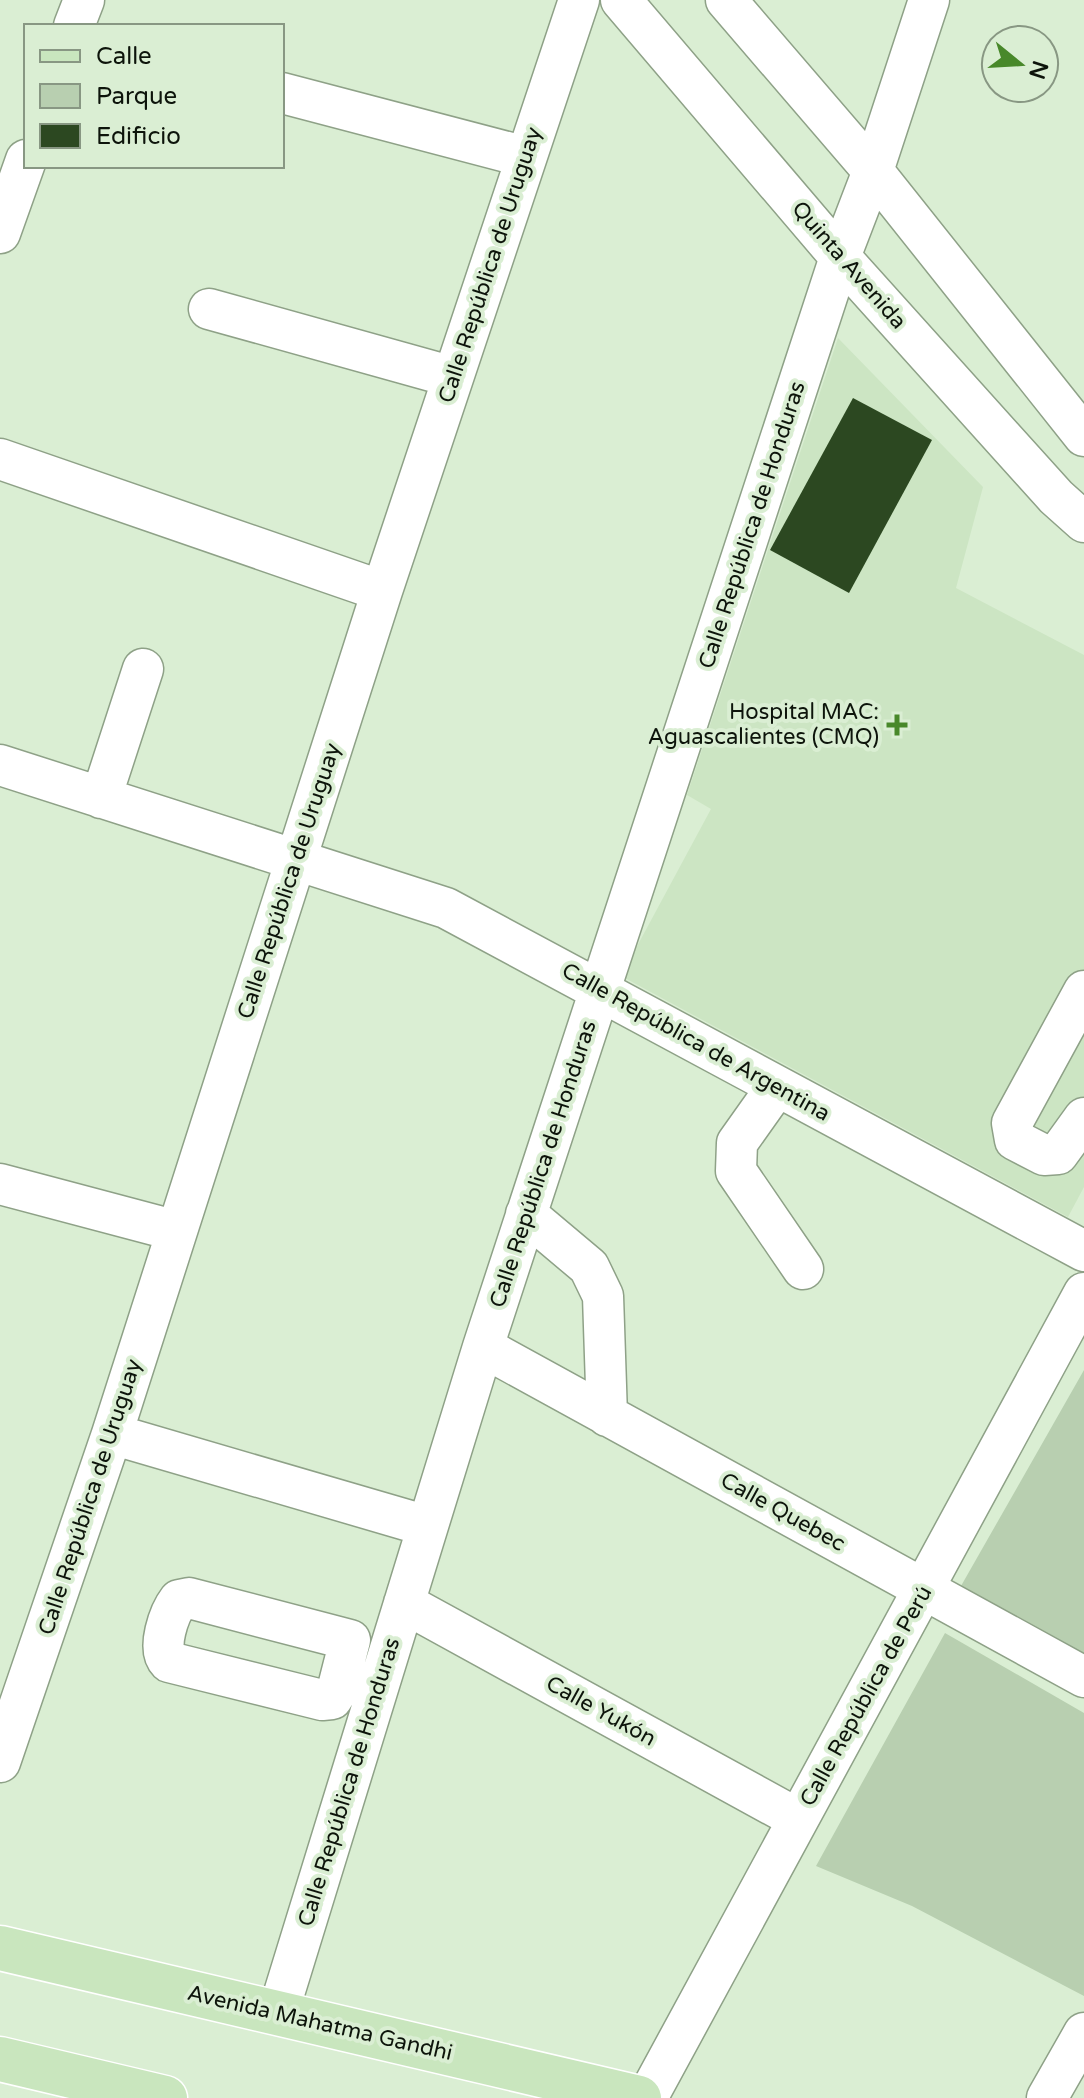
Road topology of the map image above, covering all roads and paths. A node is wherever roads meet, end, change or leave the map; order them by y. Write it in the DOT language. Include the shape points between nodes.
graph roads {
  1 [pos="84,0"];
  2 [pos="579,0"];
  3 [pos="621,0"];
  4 [pos="726,0"];
  5 [pos="929,0"];
  6 [pos="75,24"];
  7 [pos="284,94"];
  8 [pos="526,157"];
  9 [pos="24,166"];
  10 [pos="873,171"];
  11 [pos="0,233"];
  12 [pos="840,257"];
  13 [pos="209,309"];
  14 [pos="453,377"];
  15 [pos="1084,436"];
  16 [pos="0,459"];
  17 [pos="1084,522"];
  18 [pos="382,591"];
  19 [pos="143,669"];
  20 [pos="0,765"];
  21 [pos="101,798"];
  22 [pos="296,859"];
  23 [pos="601,989"];
  24 [pos="1084,991"];
  25 [pos="776,1088"];
  26 [pos="1084,1118"];
  27 [pos="0,1184"];
  28 [pos="526,1214"];
  29 [pos="177,1231"];
  30 [pos="1084,1251"];
  31 [pos="803,1269"];
  32 [pos="1084,1293"];
  33 [pos="483,1347"];
  34 [pos="607,1416"];
  35 [pos="112,1434"];
  36 [pos="427,1526"];
  37 [pos="924,1589"];
  38 [pos="404,1603"];
  39 [pos="350,1640"];
  40 [pos="389,1650"];
  41 [pos="16,1666"];
  42 [pos="1084,1677"];
  43 [pos="0,1762"];
  44 [pos="798,1819"];
  45 [pos="0,1948"];
  46 [pos="278,2013"];
  47 [pos="1084,2033"];
  48 [pos="0,2059"];
  49 [pos="165,2098"];
  50 [pos="639,2098"];
  51 [pos="647,2098"];
  52 [pos="1047,2098"];
  1 -- 6 [label="street"];
  2 -- 8 [label="street, Calle República de Uruguay"];
  3 -- 12 [label="street, Quinta Avenida"];
  4 -- 10 [label="street"];
  5 -- 10 [label="street, Calle República de Honduras"];
  7 -- 8 [label="street"];
  8 -- 14 [label="street, Calle República de Uruguay"];
  9 -- 11 [label="street"];
  10 -- 12 [label="street, Calle República de Honduras"];
  10 -- 15 [label="street"];
  12 -- 17 [label="street, Quinta Avenida"];
  12 -- 23 [label="street, Calle República de Honduras"];
  13 -- 14 [label="street"];
  14 -- 18 [label="street, Calle República de Uruguay"];
  16 -- 18 [label="street"];
  18 -- 22 [label="street, Calle República de Uruguay"];
  19 -- 21 [label="street"];
  20 -- 21 [label="street, Calle República de Argentina"];
  21 -- 22 [label="street, Calle República de Argentina"];
  22 -- 23 [label="street, Calle República de Argentina" via="446,908"];
  22 -- 29 [label="street, Calle República de Uruguay"];
  23 -- 25 [label="street, Calle República de Argentina"];
  23 -- 28 [label="street, Calle República de Honduras"];
  24 -- 26 [label="street" via="1012,1123 1015,1140 1044,1155 1058,1154"];
  25 -- 30 [label="street, Calle República de Argentina"];
  25 -- 31 [label="street" via="737,1143 736,1171"];
  27 -- 29 [label="street"];
  28 -- 33 [label="street, Calle República de Honduras"];
  28 -- 34 [label="street" via="589,1267 603,1296"];
  29 -- 35 [label="street, Calle República de Uruguay"];
  32 -- 37 [label="street, Calle República de Perú"];
  33 -- 34 [label="street, Calle Quebec"];
  33 -- 36 [label="street, Calle República de Honduras"];
  34 -- 37 [label="street, Calle Quebec"];
  35 -- 36 [label="street"];
  35 -- 41 [label="street, Calle República de Uruguay"];
  36 -- 38 [label="street, Calle República de Honduras"];
  37 -- 42 [label="street, Calle Quebec"];
  37 -- 44 [label="street, Calle República de Perú"];
  38 -- 40 [label="street, Calle República de Honduras"];
  38 -- 44 [label="street, Calle Yukón"];
  39 -- 40 [label="street"];
  40 -- 46 [label="street, Calle República de Honduras"];
  41 -- 43 [label="street, Calle República de Uruguay"];
  44 -- 51 [label="street, Calle República de Perú"];
  45 -- 46 [label="main road, Avenida Mahatma Gandhi"];
  46 -- 50 [label="main road, Avenida Mahatma Gandhi"];
  47 -- 52 [label="street"];
  48 -- 49 [label="main road"];
}
